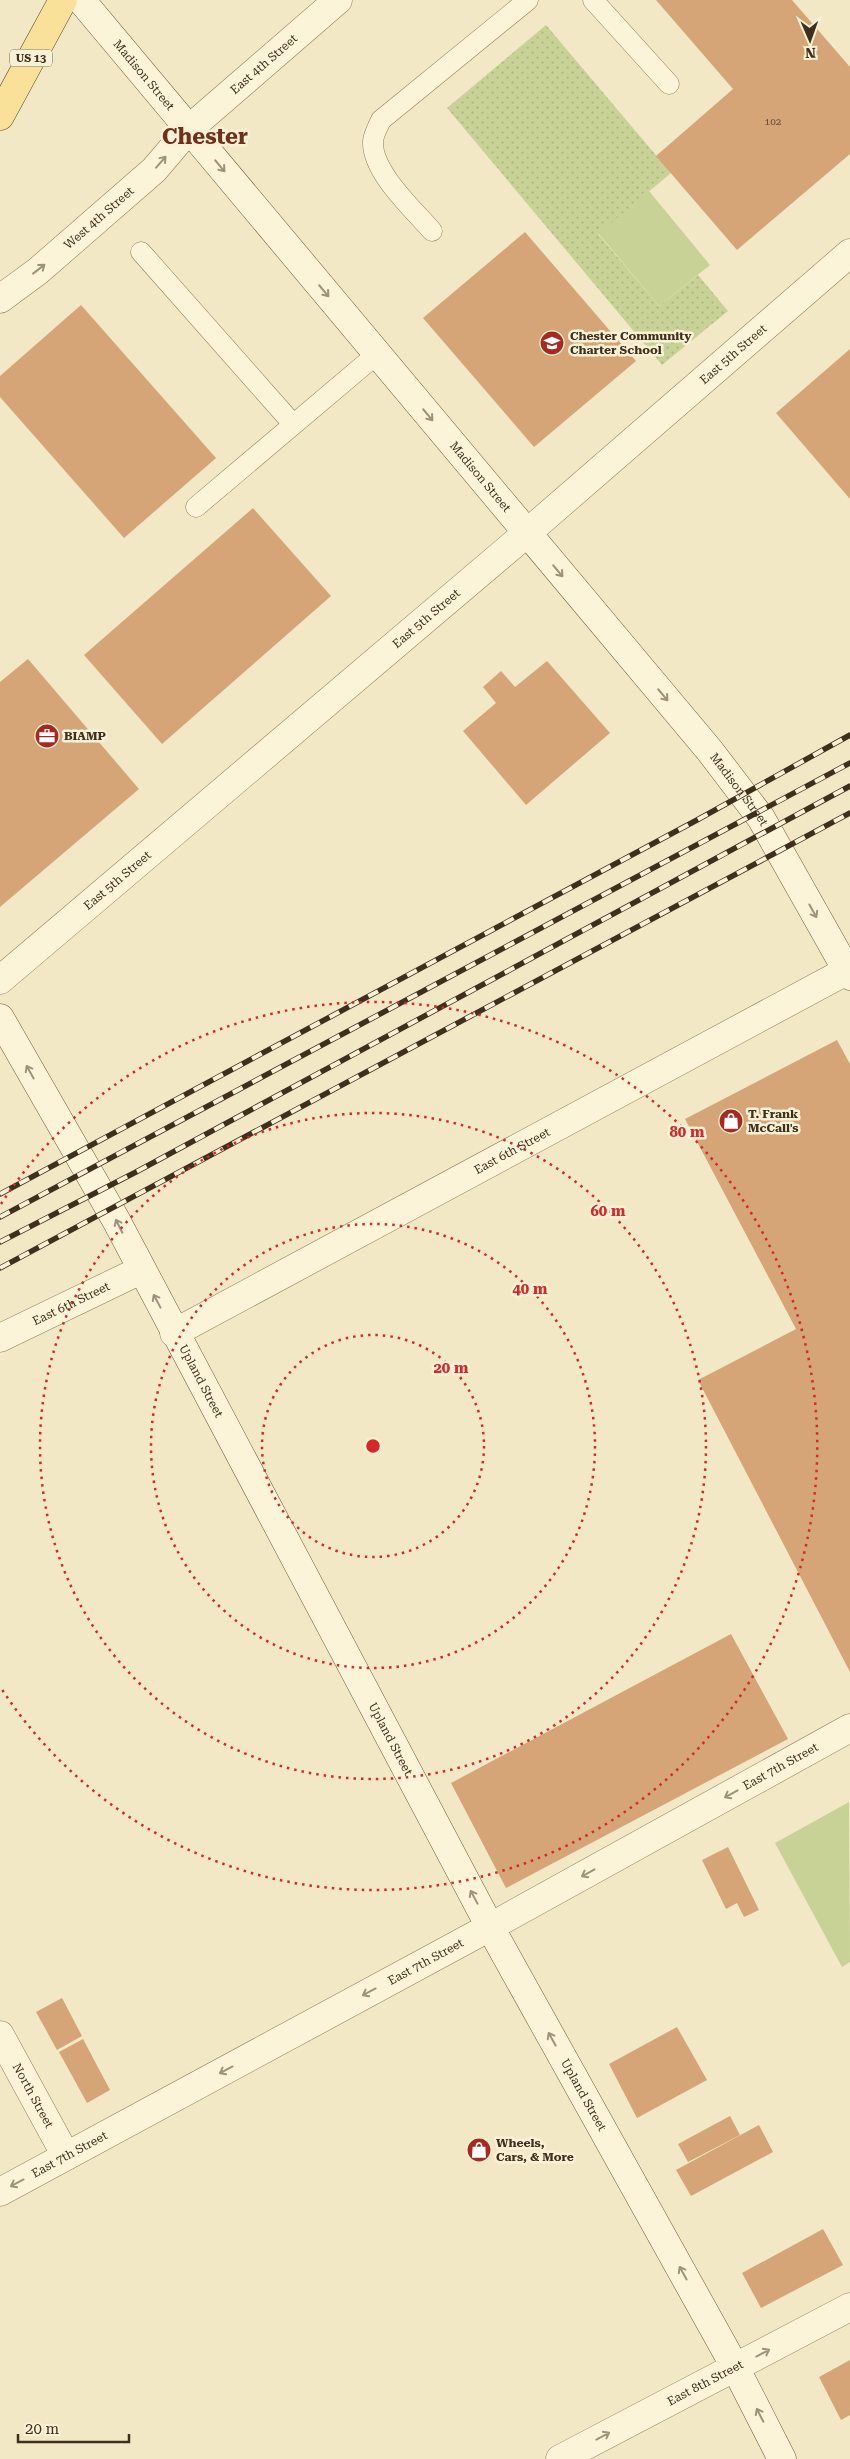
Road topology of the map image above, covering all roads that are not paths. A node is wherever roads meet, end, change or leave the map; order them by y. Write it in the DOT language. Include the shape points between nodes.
graph roads {
  1 [pos="62,0"];
  2 [pos="81,0"];
  3 [pos="338,0"];
  4 [pos="528,0"];
  5 [pos="593,0"];
  6 [pos="670,84"];
  7 [pos="0,116"];
  8 [pos="188,129"];
  9 [pos="432,231"];
  10 [pos="141,252"];
  11 [pos="850,253"];
  12 [pos="0,299"];
  13 [pos="377,354"];
  14 [pos="293,424"];
  15 [pos="196,507"];
  16 [pos="527,533"];
  17 [pos="849,972"];
  18 [pos="0,980"];
  19 [pos="0,1018"];
  20 [pos="140,1270"];
  21 [pos="174,1332"];
  22 [pos="0,1338"];
  23 [pos="850,1728"];
  24 [pos="490,1927"];
  25 [pos="0,2035"];
  26 [pos="66,2156"];
  27 [pos="0,2192"];
  28 [pos="850,2308"];
  29 [pos="736,2367"];
  30 [pos="560,2459"];
  31 [pos="782,2459"];
  1 -- 7 [label="main road, US 13"];
  2 -- 8 [label="street, Madison Street"];
  3 -- 8 [label="street, East 4th Street"];
  4 -- 9 [label="lane" via="381,120 378,127 373,140 375,157 386,177"];
  5 -- 6 [label="lane"];
  12 -- 8 [label="street, West 4th Street, one-way" via="38,271 154,170"];
  8 -- 13 [label="street, Madison Street, one-way"];
  10 -- 14 [label="lane"];
  11 -- 16 [label="street, East 5th Street"];
  13 -- 14 [label="lane"];
  13 -- 16 [label="street, Madison Street, one-way"];
  14 -- 15 [label="lane"];
  16 -- 17 [label="street, Madison Street, one-way" via="710,751 761,818"];
  16 -- 18 [label="street, East 5th Street"];
  17 -- 21 [label="street, East 6th Street"];
  20 -- 19 [label="street, Upland Street, one-way" via="116,1220"];
  21 -- 20 [label="street, Upland Street, one-way"];
  20 -- 22 [label="street, East 6th Street"];
  24 -- 21 [label="street, Upland Street, one-way"];
  23 -- 24 [label="street, East 7th Street, one-way"];
  24 -- 26 [label="street, East 7th Street, one-way"];
  29 -- 24 [label="street, Upland Street, one-way"];
  25 -- 26 [label="street, North Street"];
  26 -- 27 [label="street, East 7th Street, one-way"];
  29 -- 28 [label="street, East 8th Street, one-way"];
  30 -- 29 [label="street, East 8th Street, one-way"];
  31 -- 29 [label="street, Upland Street, one-way"];
}
